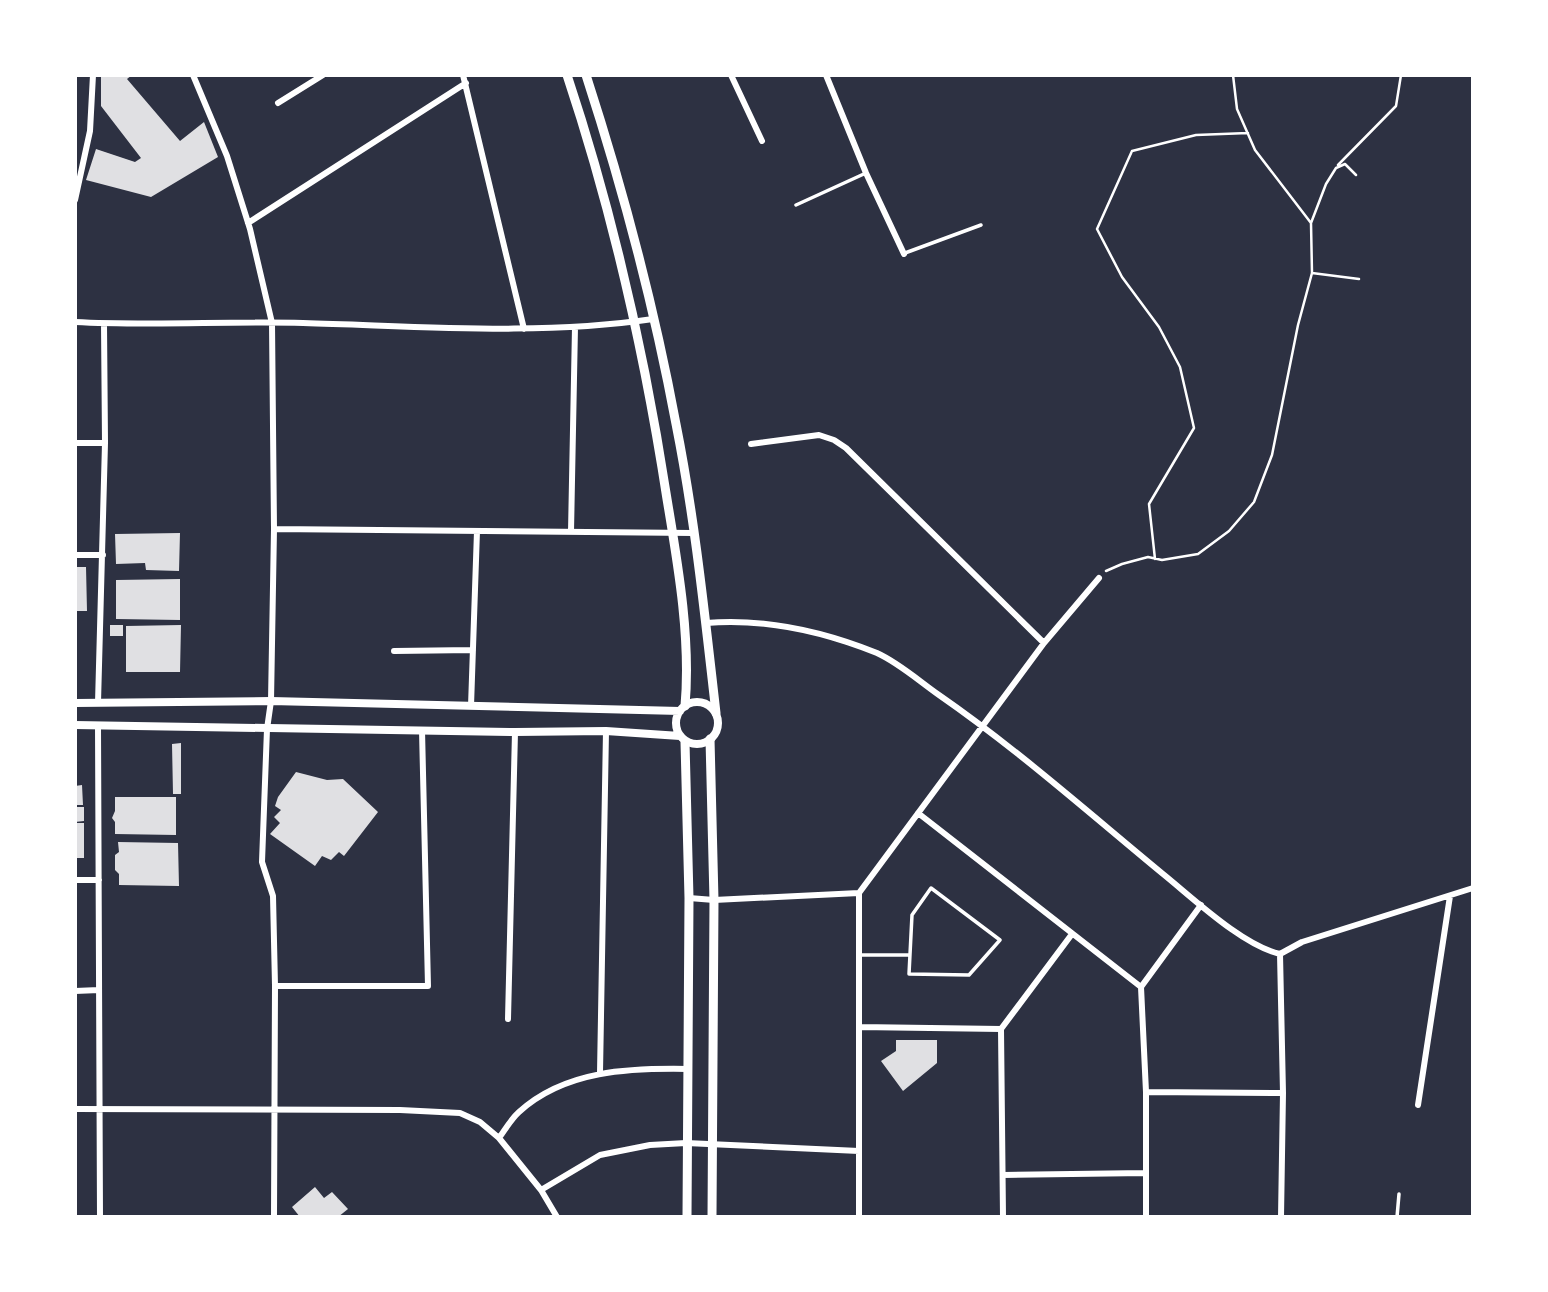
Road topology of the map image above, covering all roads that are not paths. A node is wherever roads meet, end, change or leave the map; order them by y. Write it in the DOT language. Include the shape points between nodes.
graph roads {
  1 [pos="93,75"];
  2 [pos="193,75"];
  3 [pos="323,75"];
  4 [pos="463,75"];
  5 [pos="567,75"];
  6 [pos="586,75"];
  7 [pos="731,75"];
  8 [pos="826,75"];
  9 [pos="466,83"];
  10 [pos="278,103"];
  11 [pos="762,141"];
  12 [pos="866,173"];
  13 [pos="75,200"];
  14 [pos="796,205"];
  15 [pos="248,223"];
  16 [pos="981,225"];
  17 [pos="904,254"];
  18 [pos="653,319"];
  19 [pos="75,322"];
  20 [pos="634,322"];
  21 [pos="272,323"];
  22 [pos="104,324"];
  23 [pos="575,327"];
  24 [pos="524,329"];
  25 [pos="75,443"];
  26 [pos="106,443"];
  27 [pos="751,444"];
  28 [pos="274,529"];
  29 [pos="477,531"];
  30 [pos="571,532"];
  31 [pos="673,532"];
  32 [pos="693,533"];
  33 [pos="75,555"];
  34 [pos="103,555"];
  35 [pos="1099,578"];
  36 [pos="706,622"];
  37 [pos="1044,643"];
  38 [pos="473,650"];
  39 [pos="394,651"];
  40 [pos="271,701"];
  41 [pos="75,703"];
  42 [pos="98,703"];
  43 [pos="471,706"];
  44 [pos="683,708"];
  45 [pos="716,713"];
  46 [pos="75,725"];
  47 [pos="98,725"];
  48 [pos="984,726"];
  49 [pos="267,729"];
  50 [pos="422,730"];
  51 [pos="606,731"];
  52 [pos="515,732"];
  53 [pos="683,739"];
  54 [pos="710,739"];
  55 [pos="918,814"];
  56 [pos="75,880"];
  57 [pos="99,880"];
  58 [pos="1473,888"];
  59 [pos="859,893"];
  60 [pos="1450,897"];
  61 [pos="689,898"];
  62 [pos="713,900"];
  63 [pos="1201,905"];
  64 [pos="1072,934"];
  65 [pos="1280,954"];
  66 [pos="859,955"];
  67 [pos="910,955"];
  68 [pos="275,986"];
  69 [pos="1141,987"];
  70 [pos="99,990"];
  71 [pos="75,991"];
  72 [pos="508,1019"];
  73 [pos="859,1027"];
  74 [pos="1001,1029"];
  75 [pos="688,1069"];
  76 [pos="600,1073"];
  77 [pos="1146,1092"];
  78 [pos="1283,1093"];
  79 [pos="1418,1105"];
  80 [pos="75,1109"];
  81 [pos="100,1109"];
  82 [pos="275,1110"];
  83 [pos="499,1138"];
  84 [pos="686,1143"];
  85 [pos="711,1146"];
  86 [pos="859,1151"];
  87 [pos="1146,1173"];
  88 [pos="1003,1175"];
  89 [pos="541,1190"];
  90 [pos="1399,1194"];
  91 [pos="100,1217"];
  92 [pos="274,1217"];
  93 [pos="557,1217"];
  94 [pos="687,1217"];
  95 [pos="712,1217"];
  96 [pos="859,1217"];
  97 [pos="1003,1217"];
  98 [pos="1146,1217"];
  99 [pos="1281,1217"];
  100 [pos="1396,1217"];
  1 -- 13 [label="street" via="90,131"];
  2 -- 15 [label="street" via="228,156"];
  3 -- 10 [label="street"];
  4 -- 9 [label="street"];
  5 -- 20 [label="main road" via="593,153"];
  6 -- 18 [label="main road" via="621,184"];
  7 -- 11 [label="street"];
  8 -- 12 [label="street"];
  9 -- 15 [label="street"];
  9 -- 24 [label="street"];
  12 -- 14 [label="lane"];
  12 -- 17 [label="street"];
  15 -- 21 [label="street"];
  16 -- 17 [label="lane"];
  18 -- 20 [label="street"];
  18 -- 32 [label="main road"];
  19 -- 22 [label="street"];
  20 -- 23 [label="street"];
  20 -- 31 [label="main road"];
  21 -- 22 [label="street"];
  21 -- 24 [label="street"];
  21 -- 28 [label="street"];
  22 -- 26 [label="street"];
  23 -- 24 [label="street"];
  23 -- 30 [label="street"];
  25 -- 26 [label="street"];
  26 -- 34 [label="street"];
  27 -- 37 [label="street" via="819,435 846,448"];
  28 -- 29 [label="street"];
  28 -- 40 [label="street"];
  29 -- 30 [label="street"];
  29 -- 38 [label="street"];
  30 -- 31 [label="street"];
  31 -- 32 [label="street"];
  31 -- 44 [label="main road" via="688,679"];
  32 -- 36 [label="main road"];
  33 -- 34 [label="street"];
  34 -- 42 [label="street"];
  35 -- 37 [label="street"];
  36 -- 45 [label="main road"];
  36 -- 48 [label="street" via="762,621 879,654"];
  37 -- 48 [label="street"];
  38 -- 39 [label="street"];
  38 -- 43 [label="street"];
  40 -- 42 [label="street"];
  40 -- 43 [label="street"];
  40 -- 49 [label="street"];
  41 -- 42 [label="street"];
  43 -- 44 [label="street"];
  44 -- 45 [label="street" via="692,702 703,703"];
  44 -- 53 [label="street" via="676,724"];
  45 -- 54 [label="street" via="718,727"];
  46 -- 47 [label="street"];
  47 -- 49 [label="street"];
  47 -- 57 [label="street"];
  48 -- 55 [label="street"];
  48 -- 63 [label="street"];
  49 -- 50 [label="street"];
  49 -- 68 [label="street" via="262,862 272,896"];
  50 -- 52 [label="street"];
  50 -- 68 [label="street" via="428,986"];
  51 -- 52 [label="street"];
  51 -- 53 [label="street"];
  51 -- 76 [label="street"];
  52 -- 72 [label="street"];
  53 -- 54 [label="street" via="697,744"];
  53 -- 61 [label="main road"];
  54 -- 62 [label="main road"];
  55 -- 59 [label="street"];
  55 -- 64 [label="street"];
  56 -- 57 [label="street"];
  57 -- 70 [label="street"];
  58 -- 60 [label="street"];
  59 -- 62 [label="street"];
  59 -- 66 [label="street"];
  60 -- 65 [label="street"];
  60 -- 79 [label="street"];
  61 -- 62 [label="street"];
  61 -- 75 [label="main road"];
  62 -- 85 [label="main road"];
  63 -- 65 [label="street" via="1255,945"];
  63 -- 69 [label="street"];
  64 -- 69 [label="street"];
  64 -- 74 [label="street"];
  65 -- 78 [label="street"];
  66 -- 67 [label="lane"];
  66 -- 73 [label="street"];
  67 -- 67 [label="lane" via="912,915 931,888 1000,940 969,975 909,974"];
  68 -- 82 [label="street"];
  69 -- 77 [label="street"];
  70 -- 71 [label="street"];
  70 -- 81 [label="street"];
  73 -- 74 [label="street"];
  73 -- 86 [label="street"];
  74 -- 88 [label="street"];
  75 -- 76 [label="street"];
  75 -- 84 [label="main road"];
  76 -- 83 [label="street" via="533,1101"];
  77 -- 78 [label="street"];
  77 -- 87 [label="street"];
  78 -- 99 [label="street"];
  80 -- 81 [label="street"];
  81 -- 82 [label="street"];
  81 -- 91 [label="street"];
  82 -- 83 [label="street" via="460,1113"];
  82 -- 92 [label="street"];
  83 -- 89 [label="street"];
  84 -- 85 [label="street"];
  84 -- 89 [label="street" via="600,1155"];
  84 -- 94 [label="main road"];
  85 -- 86 [label="street"];
  85 -- 95 [label="main road"];
  86 -- 96 [label="street"];
  87 -- 88 [label="street"];
  87 -- 98 [label="street"];
  88 -- 97 [label="street"];
  89 -- 93 [label="street"];
  90 -- 100 [label="lane"];
}
